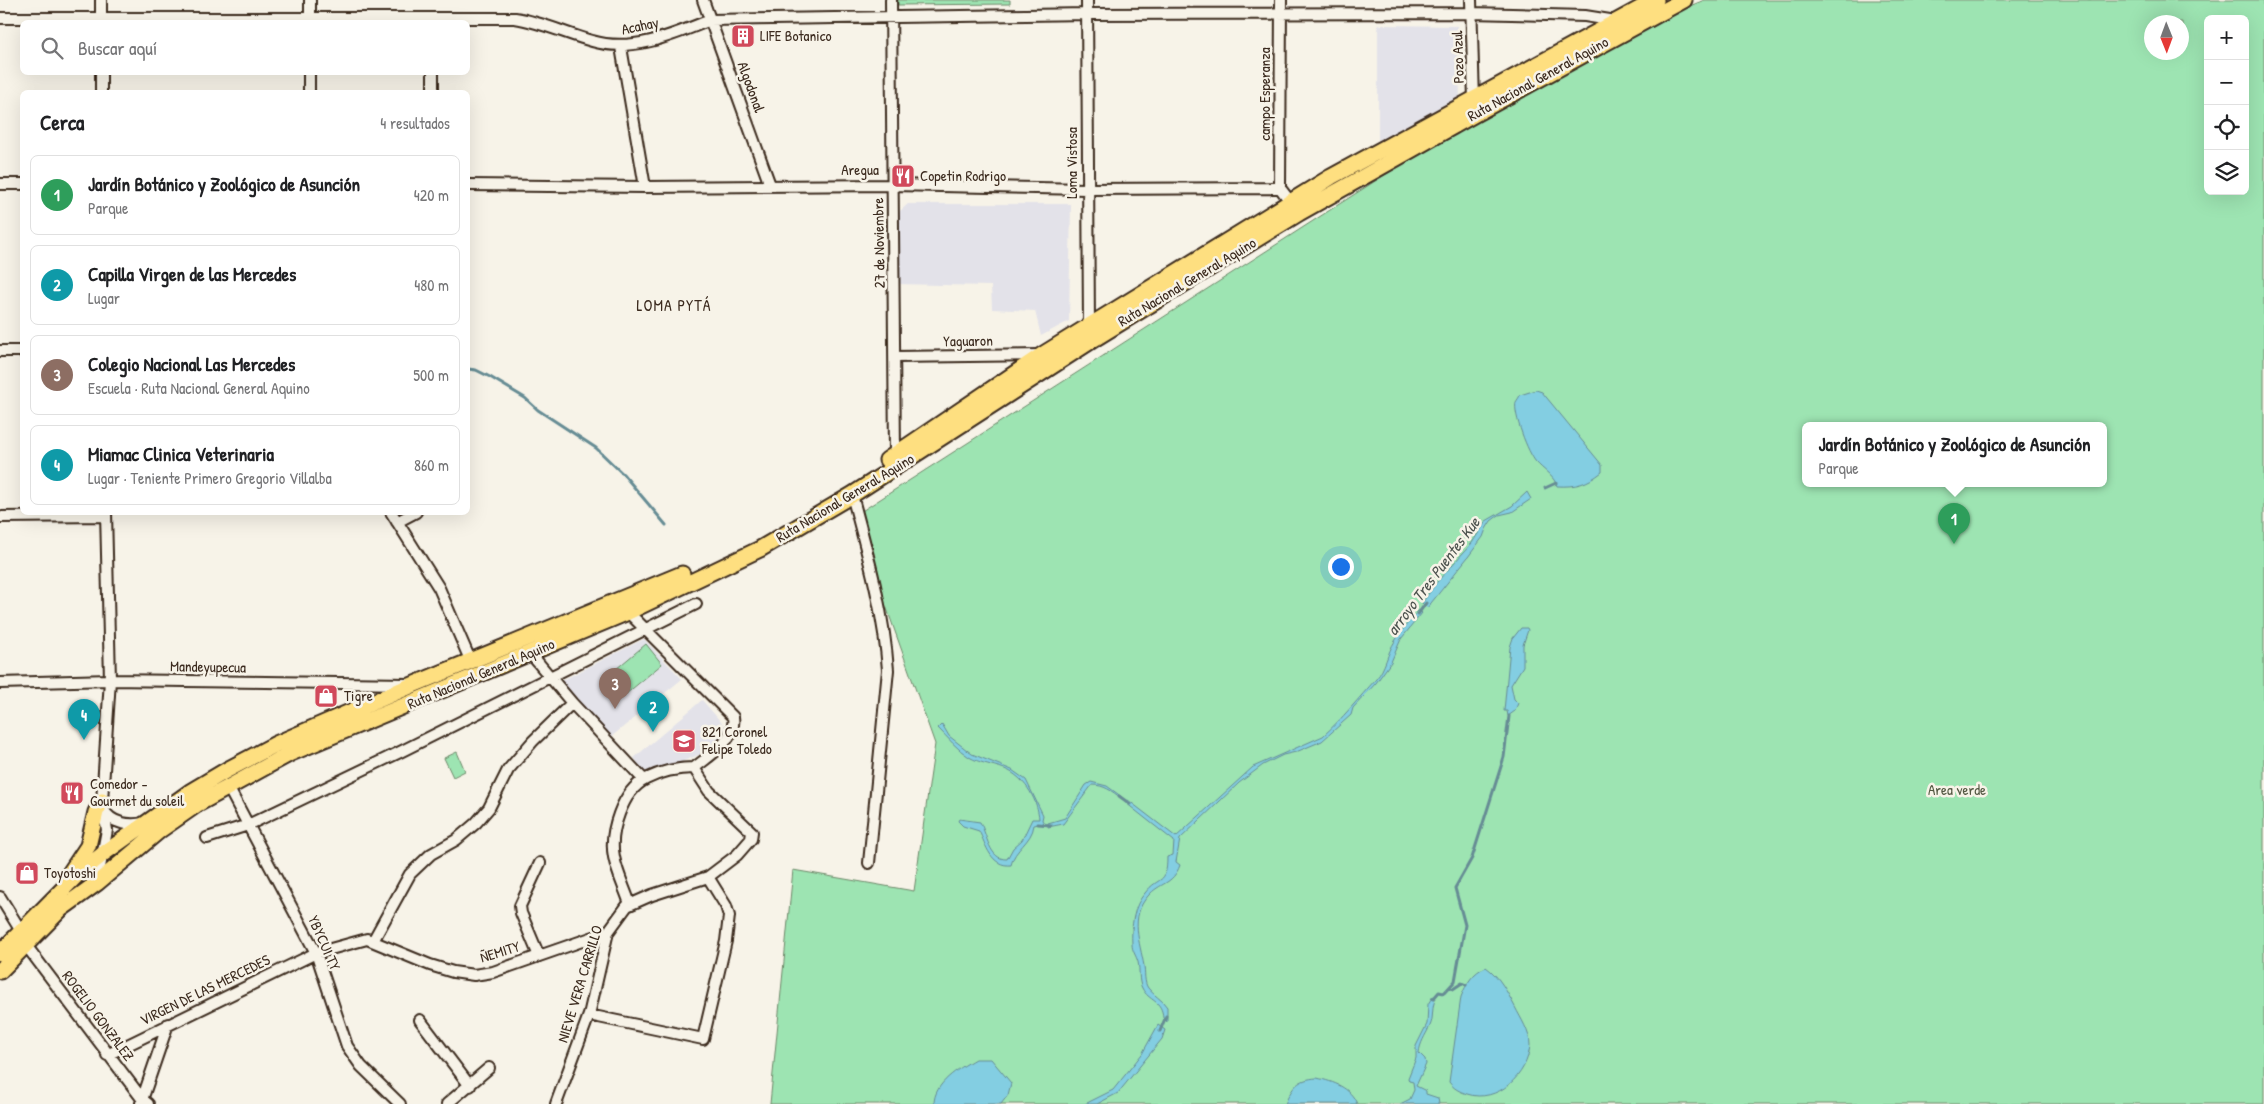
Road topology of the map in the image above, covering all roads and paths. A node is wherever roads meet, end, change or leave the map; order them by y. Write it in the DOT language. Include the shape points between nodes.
graph roads {
  1 [pos="101,0"];
  2 [pos="310,0"];
  3 [pos="702,0"];
  4 [pos="891,0"];
  5 [pos="1087,0"];
  6 [pos="1281,0"];
  7 [pos="1471,0"];
  8 [pos="1656,0"];
  9 [pos="1684,0"];
  10 [pos="1471,13"];
  11 [pos="1087,14"];
  12 [pos="1280,14"];
  13 [pos="892,17"];
  14 [pos="0,18"];
  15 [pos="100,20"];
  16 [pos="310,20"];
  17 [pos="461,20"];
  18 [pos="710,20"];
  19 [pos="1616,21"];
  20 [pos="621,47"];
  21 [pos="101,75"];
  22 [pos="309,75"];
  23 [pos="433,75"];
  24 [pos="101,90"];
  25 [pos="309,90"];
  26 [pos="433,90"];
  27 [pos="1474,100"];
  28 [pos="0,184"];
  29 [pos="20,184"];
  30 [pos="470,185"];
  31 [pos="770,185"];
  32 [pos="893,185"];
  33 [pos="645,187"];
  34 [pos="1280,188"];
  35 [pos="1087,189"];
  36 [pos="1294,207"];
  37 [pos="1088,327"];
  38 [pos="0,351"];
  39 [pos="20,351"];
  40 [pos="1042,355"];
  41 [pos="895,357"];
  42 [pos="895,455"];
  43 [pos="852,495"];
  44 [pos="71,515"];
  45 [pos="106,515"];
  46 [pos="394,515"];
  47 [pos="410,515"];
  48 [pos="0,517"];
  49 [pos="397,522"];
  50 [pos="696,604"];
  51 [pos="628,612"];
  52 [pos="645,628"];
  53 [pos="530,654"];
  54 [pos="471,662"];
  55 [pos="550,678"];
  56 [pos="110,680"];
  57 [pos="0,683"];
  58 [pos="415,684"];
  59 [pos="572,703"];
  60 [pos="694,768"];
  61 [pos="644,780"];
  62 [pos="228,787"];
  63 [pos="102,802"];
  64 [pos="150,822"];
  65 [pos="248,825"];
  66 [pos="207,838"];
  67 [pos="103,854"];
  68 [pos="122,861"];
  69 [pos="540,863"];
  70 [pos="869,863"];
  71 [pos="708,877"];
  72 [pos="97,883"];
  73 [pos="0,897"];
  74 [pos="50,902"];
  75 [pos="630,904"];
  76 [pos="608,932"];
  77 [pos="23,938"];
  78 [pos="373,941"];
  79 [pos="0,953"];
  80 [pos="316,953"];
  81 [pos="539,956"];
  82 [pos="0,971"];
  83 [pos="589,1015"];
  84 [pos="420,1020"];
  85 [pos="168,1024"];
  86 [pos="107,1055"];
  87 [pos="489,1068"];
  88 [pos="470,1086"];
  89 [pos="144,1103"];
  90 [pos="400,1104"];
  91 [pos="447,1104"];
  92 [pos="556,1104"];
  1 -- 15 [label="street"];
  2 -- 16 [label="street"];
  3 -- 18 [label="street, Algodonal"];
  4 -- 13 [label="street, 27 de Noviembre"];
  5 -- 11 [label="street, Loma Vistosa"];
  6 -- 12 [label="street, campo Esperanza"];
  7 -- 10 [label="street, Pozo Azul"];
  8 -- 19 [label="highway, Ruta Nacional General Aquino"];
  9 -- 36 [label="highway, Ruta Nacional General Aquino"];
  10 -- 12 [label="street, Acahay"];
  10 -- 19 [label="street, Acahay" via="1585,16"];
  10 -- 27 [label="street, Pozo Azul"];
  11 -- 12 [label="street, Acahay"];
  11 -- 13 [label="street, Acahay"];
  11 -- 35 [label="street, Loma Vistosa"];
  12 -- 34 [label="street, campo Esperanza"];
  13 -- 18 [label="street, Acahay"];
  13 -- 32 [label="street, 27 de Noviembre"];
  14 -- 15 [label="street, Acahay"];
  17 -- 20 [label="street, Acahay" via="532,20 592,42"];
  18 -- 20 [label="street, Acahay" via="668,36"];
  18 -- 31 [label="street, Algodonal"];
  19 -- 27 [label="highway, Ruta Nacional General Aquino"];
  20 -- 33 [label="street"];
  21 -- 24 [label="street"];
  22 -- 25 [label="street"];
  23 -- 26 [label="street"];
  27 -- 36 [label="highway, Ruta Nacional General Aquino" via="1331,177"];
  28 -- 29 [label="street"];
  30 -- 33 [label="street, Aregua"];
  31 -- 32 [label="street, Aregua"];
  31 -- 33 [label="street, Aregua"];
  32 -- 35 [label="street, Aregua"];
  32 -- 41 [label="street, 27 de Noviembre"];
  34 -- 35 [label="street, Aregua"];
  34 -- 36 [label="street"];
  35 -- 37 [label="street, Loma Vistosa"];
  36 -- 37 [label="highway, Ruta Nacional General Aquino"];
  36 -- 43 [label="highway, Ruta Nacional General Aquino"];
  37 -- 40 [label="highway, Ruta Nacional General Aquino"];
  38 -- 39 [label="street"];
  40 -- 41 [label="street, Yaguaron"];
  40 -- 42 [label="highway, Ruta Nacional General Aquino"];
  41 -- 42 [label="street, 27 de Noviembre"];
  42 -- 54 [label="highway, Ruta Nacional General Aquino" via="792,520 716,559"];
  43 -- 51 [label="highway, Ruta Nacional General Aquino" via="760,549"];
  43 -- 70 [label="street" via="868,556 888,670"];
  44 -- 48 [label="street"];
  45 -- 56 [label="street"];
  46 -- 49 [label="street"];
  47 -- 49 [label="street"];
  49 -- 54 [label="street" via="439,588"];
  50 -- 52 [label="street"];
  51 -- 52 [label="street"];
  51 -- 53 [label="highway, Ruta Nacional General Aquino"];
  52 -- 55 [label="street"];
  52 -- 60 [label="street" via="733,717 731,732 719,748"];
  53 -- 55 [label="street"];
  53 -- 62 [label="highway, Ruta Nacional General Aquino" via="291,753"];
  54 -- 58 [label="highway, Ruta Nacional General Aquino"];
  55 -- 59 [label="street"];
  55 -- 65 [label="street"];
  56 -- 57 [label="street, Mandeyupecua"];
  56 -- 58 [label="street, Mandeyupecua"];
  56 -- 63 [label="street"];
  58 -- 64 [label="highway, Ruta Nacional General Aquino" via="276,744 190,792"];
  59 -- 61 [label="street"];
  59 -- 78 [label="street" via="508,770 489,808 476,823 456,840 431,854 410,874"];
  60 -- 61 [label="street" via="681,768"];
  60 -- 71 [label="street" via="709,791 752,832 751,840 737,855"];
  61 -- 75 [label="street" via="620,811 613,832 614,856"];
  62 -- 65 [label="street, YBYCUI TY"];
  62 -- 68 [label="highway, Ruta Nacional General Aquino" via="160,830"];
  63 -- 64 [label="street" via="105,813 122,823"];
  63 -- 67 [label="highway" via="100,830"];
  63 -- 74 [label="highway" via="96,812 88,846"];
  64 -- 67 [label="highway, Ruta Nacional General Aquino"];
  65 -- 66 [label="street"];
  65 -- 80 [label="street, YBYCUI TY"];
  67 -- 68 [label="highway"];
  67 -- 72 [label="street"];
  67 -- 74 [label="highway, Ruta Nacional General Aquino"];
  68 -- 72 [label="highway, Ruta Nacional General Aquino"];
  69 -- 81 [label="street" via="520,906"];
  71 -- 75 [label="street"];
  71 -- 83 [label="street" via="729,916 703,1039"];
  72 -- 77 [label="highway, Ruta Nacional General Aquino"];
  73 -- 77 [label="street, ROGELIO GONZALEZ"];
  74 -- 77 [label="highway, Ruta Nacional General Aquino"];
  75 -- 76 [label="street, NIEVE VERA CARRILLO"];
  76 -- 81 [label="street, ÑEMITY"];
  76 -- 83 [label="street, NIEVE VERA CARRILLO"];
  77 -- 79 [label="highway, Ruta Nacional General Aquino"];
  77 -- 82 [label="highway, Ruta Nacional General Aquino"];
  77 -- 86 [label="street, ROGELIO GONZALEZ"];
  78 -- 80 [label="street, VIRGEN DE LAS MERCEDES" via="367,939"];
  78 -- 81 [label="street, ÑEMITY" via="430,965 474,975"];
  80 -- 85 [label="street, VIRGEN DE LAS MERCEDES"];
  80 -- 90 [label="street, YBYCUI TY" via="347,1046 361,1066"];
  83 -- 92 [label="street, NIEVE VERA CARRILLO"];
  84 -- 88 [label="street"];
  85 -- 86 [label="street, VIRGEN DE LAS MERCEDES"];
  85 -- 89 [label="street"];
  86 -- 89 [label="street, ROGELIO GONZALEZ"];
  87 -- 88 [label="street"];
  88 -- 91 [label="street"];
}
